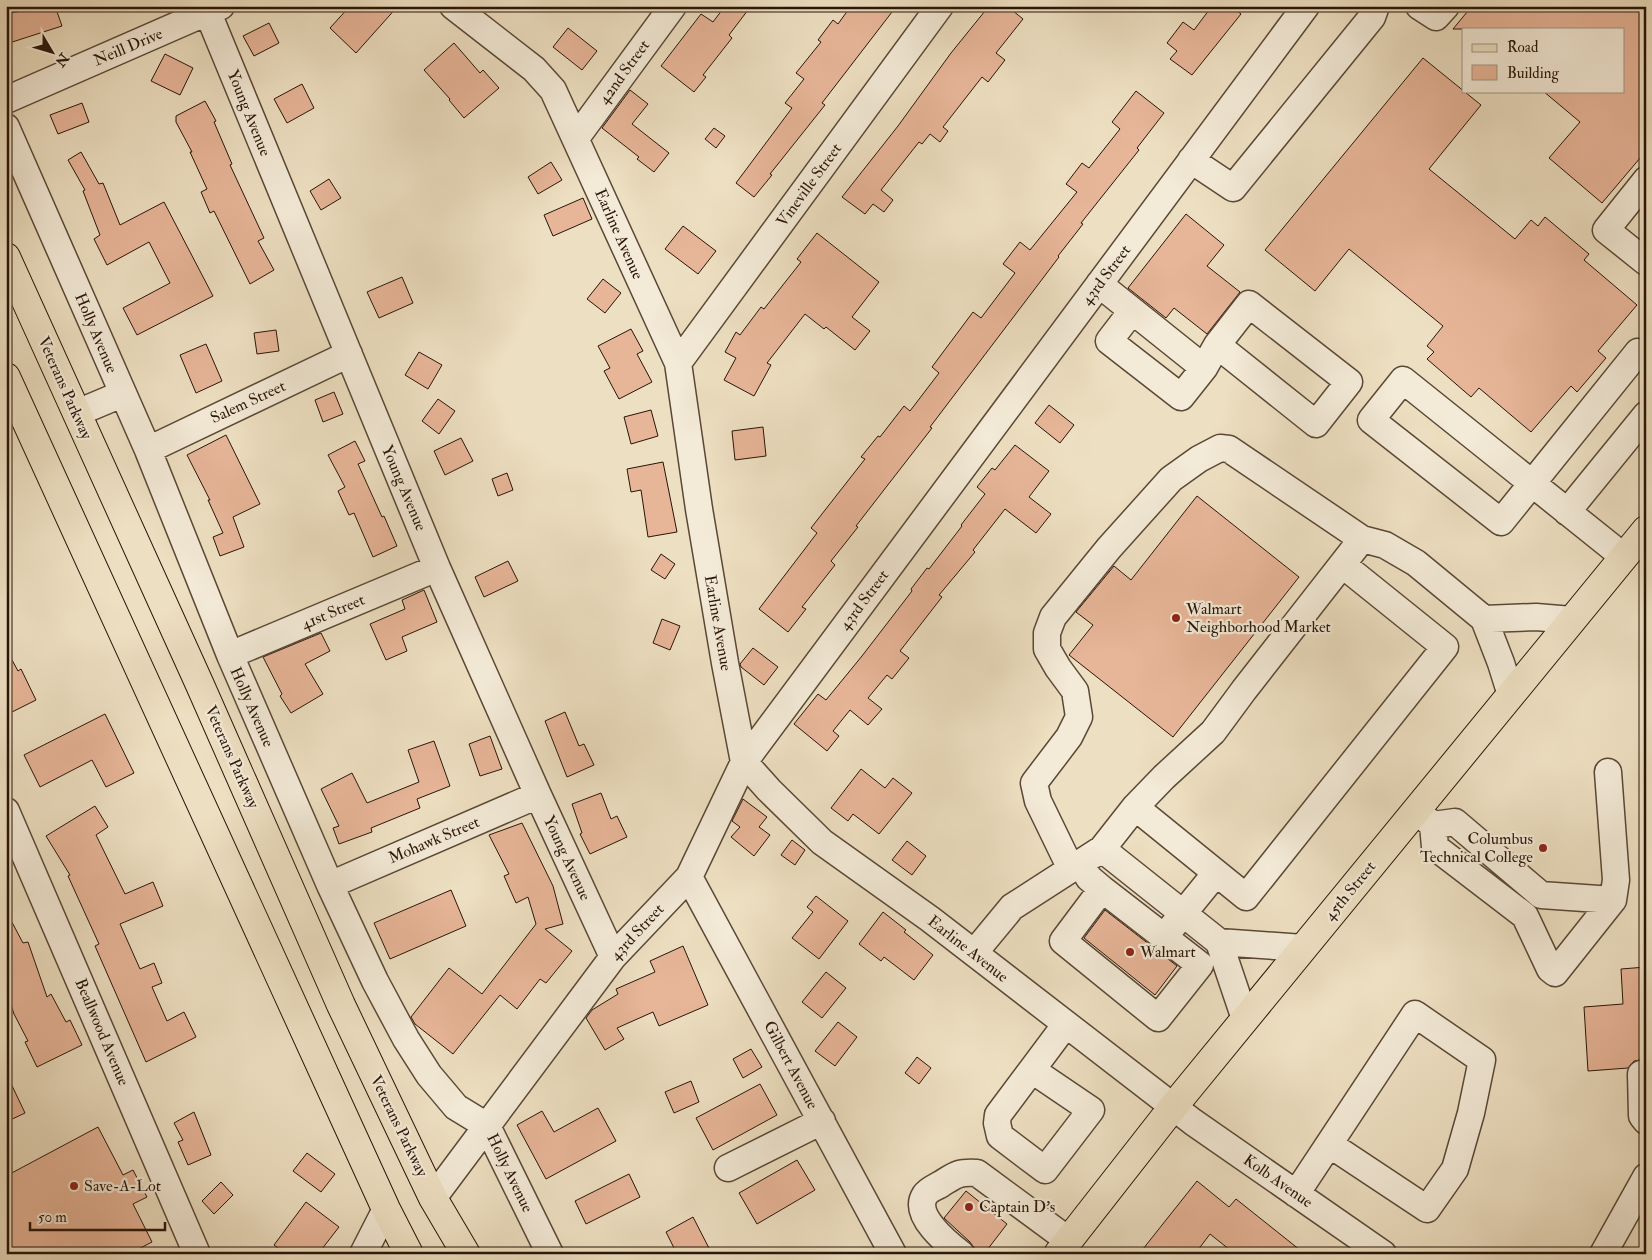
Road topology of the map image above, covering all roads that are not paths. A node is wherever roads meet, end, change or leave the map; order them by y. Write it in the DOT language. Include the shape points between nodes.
graph roads {
  1 [pos="453,6"];
  2 [pos="673,6"];
  3 [pos="940,6"];
  4 [pos="1306,6"];
  5 [pos="1376,6"];
  6 [pos="1419,6"];
  7 [pos="1446,6"];
  8 [pos="214,10"];
  9 [pos="6,100"];
  10 [pos="6,128"];
  11 [pos="576,138"];
  12 [pos="1192,160"];
  13 [pos="1646,180"];
  14 [pos="6,257"];
  15 [pos="1646,262"];
  16 [pos="1099,284"];
  17 [pos="1132,311"];
  18 [pos="1217,345"];
  19 [pos="1643,351"];
  20 [pos="349,354"];
  21 [pos="678,363"];
  22 [pos="1204,368"];
  23 [pos="6,377"];
  24 [pos="122,394"];
  25 [pos="1339,395"];
  26 [pos="77,414"];
  27 [pos="1646,415"];
  28 [pos="1371,420"];
  29 [pos="148,450"];
  30 [pos="1531,483"];
  31 [pos="1567,512"];
  32 [pos="1646,530"];
  33 [pos="1362,539"];
  34 [pos="1624,557"];
  35 [pos="1343,565"];
  36 [pos="437,568"];
  37 [pos="1484,619"];
  38 [pos="1572,620"];
  39 [pos="230,655"];
  40 [pos="1511,695"];
  41 [pos="744,762"];
  42 [pos="1608,772"];
  43 [pos="538,795"];
  44 [pos="1135,808"];
  45 [pos="6,811"];
  46 [pos="1424,818"];
  47 [pos="1102,849"];
  48 [pos="1076,866"];
  49 [pos="1216,873"];
  50 [pos="689,877"];
  51 [pos="330,885"];
  52 [pos="1102,889"];
  53 [pos="1613,900"];
  54 [pos="1183,913"];
  55 [pos="1164,937"];
  56 [pos="1219,942"];
  57 [pos="1304,948"];
  58 [pos="974,954"];
  59 [pos="613,957"];
  60 [pos="1245,1019"];
  61 [pos="1066,1024"];
  62 [pos="1032,1070"];
  63 [pos="1646,1074"];
  64 [pos="1173,1107"];
  65 [pos="1646,1121"];
  66 [pos="822,1122"];
  67 [pos="487,1126"];
  68 [pos="1329,1144"];
  69 [pos="728,1168"];
  70 [pos="1646,1177"];
  71 [pos="1296,1194"];
  72 [pos="433,1198"];
  73 [pos="386,1209"];
  74 [pos="1063,1247"];
  75 [pos="192,1252"];
  76 [pos="363,1254"];
  77 [pos="409,1254"];
  78 [pos="466,1254"];
  79 [pos="550,1254"];
  80 [pos="894,1254"];
  81 [pos="961,1254"];
  82 [pos="1383,1254"];
  83 [pos="1603,1254"];
  1 -- 11 [label="street, Earline Avenue" via="534,69 553,90"];
  2 -- 11 [label="street, 42nd Street"];
  3 -- 21 [label="street, Vineville Street"];
  4 -- 12 [label="street, 43rd Street"];
  5 -- 12 [label="street" via="1372,17 1233,188"];
  6 -- 7 [label="street" via="1436,18"];
  8 -- 9 [label="street, Neill Drive"];
  8 -- 20 [label="street, Young Avenue"];
  10 -- 24 [label="street, Holly Avenue"];
  11 -- 21 [label="street, Earline Avenue"];
  12 -- 16 [label="street, 43rd Street"];
  13 -- 15 [label="street" via="1606,230"];
  14 -- 26 [label="main road, Veterans Parkway"];
  16 -- 17 [label="street"];
  16 -- 41 [label="street, 43rd Street"];
  17 -- 22 [label="street"];
  17 -- 22 [label="street" via="1109,341 1182,397"];
  18 -- 22 [label="street"];
  18 -- 25 [label="street" via="1316,424"];
  18 -- 25 [label="street" via="1249,304 1349,382"];
  19 -- 30 [label="street"];
  20 -- 29 [label="street, Salem Street"];
  20 -- 36 [label="street, Young Avenue"];
  21 -- 41 [label="street, Earline Avenue" via="699,509"];
  23 -- 73 [label="main road"];
  24 -- 26 [label="street"];
  24 -- 29 [label="street, Holly Avenue"];
  25 -- 28 [label="street"];
  26 -- 72 [label="main road, Veterans Parkway" via="341,1005"];
  27 -- 31 [label="street"];
  28 -- 30 [label="street" via="1501,522"];
  28 -- 30 [label="street" via="1403,380"];
  29 -- 39 [label="street, Holly Avenue"];
  30 -- 31 [label="street"];
  31 -- 34 [label="street"];
  32 -- 34 [label="main road, 45th Street"];
  33 -- 35 [label="street"];
  33 -- 37 [label="street" via="1385,546 1416,563"];
  33 -- 48 [label="street" via="1229,449 1220,448 1171,479 1109,548 1053,617 1047,633 1047,649 1075,691 1079,717 1069,737 1034,783 1038,801"];
  34 -- 38 [label="main road, 45th Street"];
  35 -- 44 [label="street" via="1213,732"];
  35 -- 49 [label="street" via="1445,647 1246,897"];
  36 -- 39 [label="street, 41st Street"];
  36 -- 43 [label="street, Young Avenue"];
  37 -- 38 [label="street" via="1536,617"];
  37 -- 40 [label="street"];
  38 -- 40 [label="main road, 45th Street"];
  39 -- 51 [label="street, Holly Avenue"];
  40 -- 46 [label="main road, 45th Street"];
  41 -- 50 [label="street, 43rd Street"];
  41 -- 58 [label="street, Earline Avenue" via="822,842"];
  42 -- 53 [label="street" via="1616,880"];
  43 -- 51 [label="street, Mohawk Street"];
  43 -- 59 [label="street, Young Avenue"];
  44 -- 47 [label="street"];
  44 -- 49 [label="street"];
  45 -- 75 [label="street, Beallwood Avenue"];
  46 -- 53 [label="street" via="1455,822 1541,895"];
  46 -- 53 [label="street" via="1435,847 1525,916 1550,969 1555,973"];
  46 -- 57 [label="main road, 45th Street"];
  47 -- 48 [label="street"];
  47 -- 54 [label="street"];
  48 -- 52 [label="street"];
  48 -- 58 [label="street" via="1012,907"];
  49 -- 54 [label="street"];
  50 -- 59 [label="street, 43rd Street"];
  50 -- 66 [label="street, Gilbert Avenue"];
  51 -- 67 [label="street, Holly Avenue" via="406,1039 456,1107"];
  52 -- 55 [label="street"];
  52 -- 55 [label="street" via="1063,941 1158,1018 1200,965"];
  54 -- 55 [label="street"];
  54 -- 56 [label="street"];
  56 -- 57 [label="street"];
  56 -- 60 [label="street"];
  57 -- 60 [label="main road, 45th Street"];
  58 -- 61 [label="street, Earline Avenue"];
  59 -- 67 [label="street, 43rd Street"];
  60 -- 64 [label="main road, 45th Street"];
  61 -- 62 [label="street"];
  61 -- 64 [label="street, Earline Avenue"];
  63 -- 65 [label="street" via="1641,1074 1642,1116"];
  64 -- 71 [label="street, Kolb Avenue"];
  64 -- 74 [label="main road, 45th Street"];
  66 -- 69 [label="street"];
  66 -- 80 [label="street, Gilbert Avenue"];
  67 -- 72 [label="street, 43rd Street"];
  67 -- 79 [label="street, Holly Avenue"];
  68 -- 68 [label="street" via="1415,1014 1482,1060 1471,1113 1454,1169 1428,1209"];
  68 -- 71 [label="street"];
  70 -- 83 [label="street"];
  71 -- 82 [label="street, Kolb Avenue"];
  72 -- 78 [label="main road, Veterans Parkway"];
  73 -- 76 [label="street"];
  73 -- 77 [label="main road"];
  74 -- 81 [label="street" via="977,1173 960,1172 926,1193 922,1202 925,1215 941,1238"];
}
